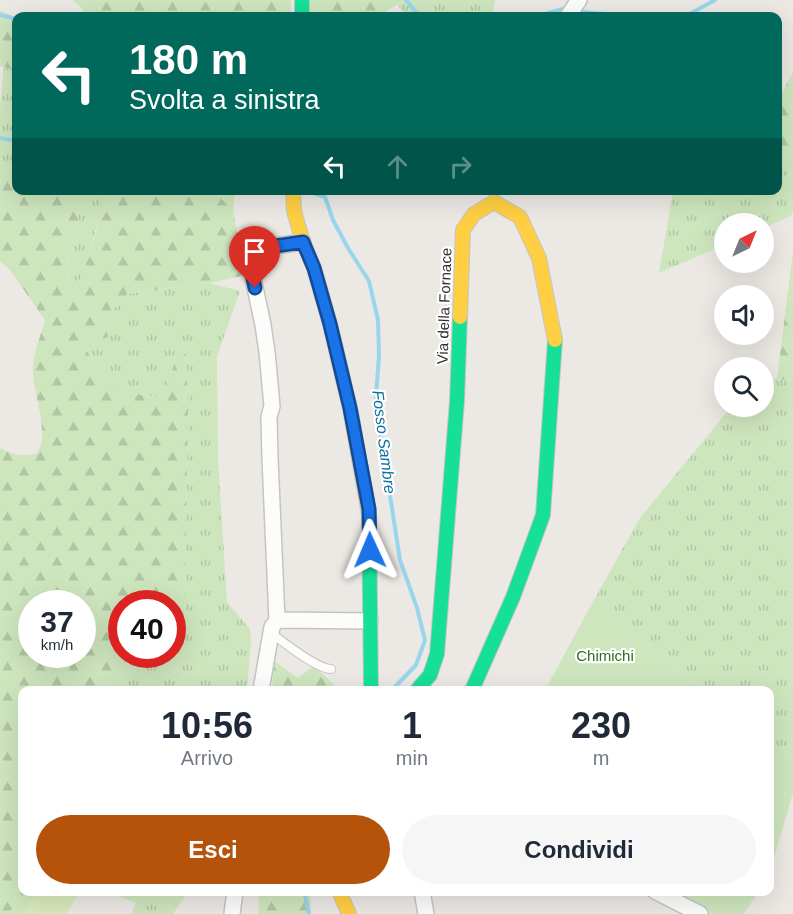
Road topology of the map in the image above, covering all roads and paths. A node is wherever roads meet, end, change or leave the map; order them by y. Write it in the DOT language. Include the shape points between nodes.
graph roads {
  1 [pos="293,195"];
  2 [pos="497,196"];
  3 [pos="303,242"];
  4 [pos="370,621"];
  5 [pos="274,627"];
  6 [pos="331,669"];
  7 [pos="262,686"];
  8 [pos="371,686"];
  9 [pos="420,686"];
  10 [pos="474,686"];
  11 [pos="234,896"];
  12 [pos="341,896"];
  13 [pos="665,896"];
  14 [pos="232,914"];
  15 [pos="349,914"];
  16 [pos="700,914"];
  1 -- 3 [label="street"];
  2 -- 9 [label="street, Via della Fornace" via="474,214 463,230 457,400 436,654 430,675"];
  2 -- 10 [label="street, Via della Fornace" via="520,217 539,258 556,344 543,515"];
  3 -- 4 [label="street" via="330,324 369,509"];
  3 -- 5 [label="street" via="247,250 263,325 272,406 269,417"];
  4 -- 5 [label="street"];
  4 -- 8 [label="street"];
  5 -- 6 [label="lane" via="305,657"];
  5 -- 7 [label="street"];
  11 -- 14 [label="street"];
  12 -- 15 [label="street"];
  13 -- 16 [label="street"];
}
